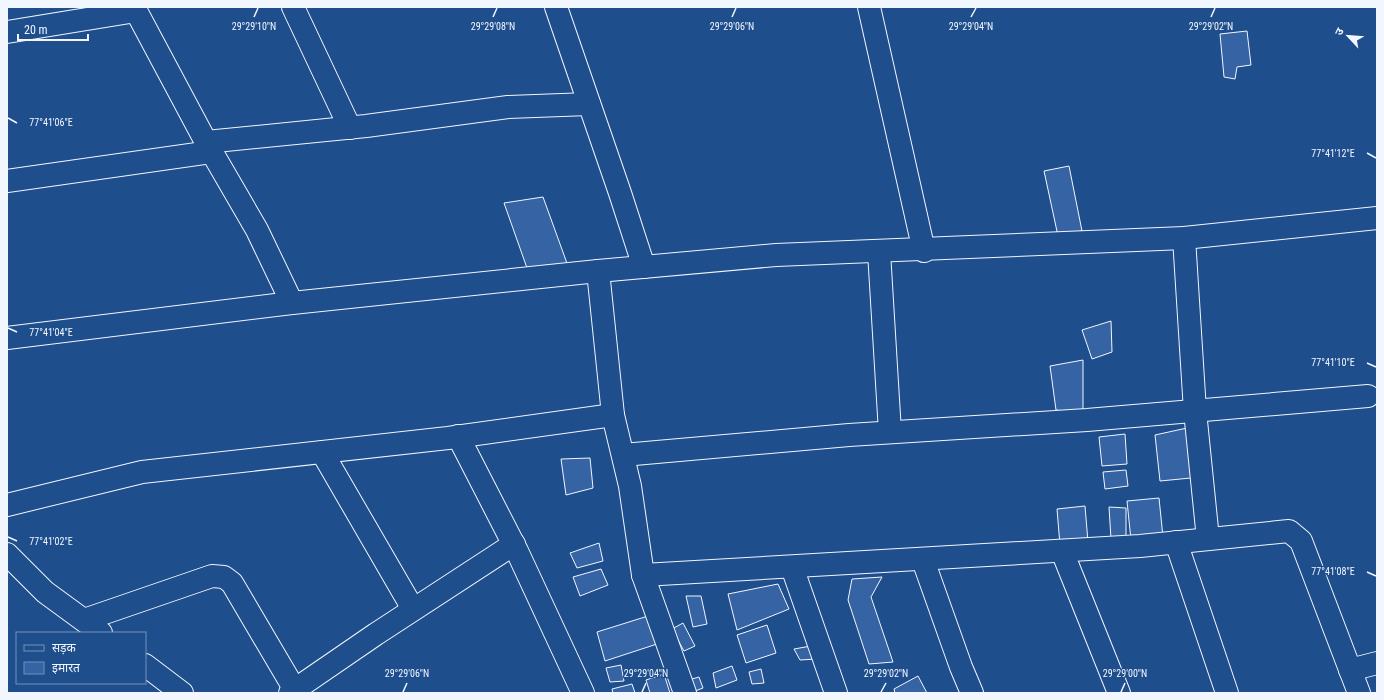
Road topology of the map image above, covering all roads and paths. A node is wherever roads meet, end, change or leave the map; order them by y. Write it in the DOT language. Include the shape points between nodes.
graph roads {
  1 [pos="293,7"];
  2 [pos="556,7"];
  3 [pos="869,7"];
  4 [pos="135,9"];
  5 [pos="7,32"];
  6 [pos="590,104"];
  7 [pos="350,128"];
  8 [pos="209,147"];
  9 [pos="7,181"];
  10 [pos="1377,218"];
  11 [pos="1184,238"];
  12 [pos="924,251"];
  13 [pos="879,252"];
  14 [pos="644,267"];
  15 [pos="598,271"];
  16 [pos="292,303"];
  17 [pos="7,338"];
  18 [pos="1368,396"];
  19 [pos="1194,411"];
  20 [pos="613,415"];
  21 [pos="890,432"];
  22 [pos="458,436"];
  23 [pos="322,452"];
  24 [pos="623,456"];
  25 [pos="7,505"];
  26 [pos="1208,539"];
  27 [pos="1176,542"];
  28 [pos="514,544"];
  29 [pos="1062,551"];
  30 [pos="7,554"];
  31 [pos="923,560"];
  32 [pos="792,567"];
  33 [pos="643,575"];
  34 [pos="413,609"];
  35 [pos="84,620"];
  36 [pos="100,632"];
  37 [pos="1377,663"];
  38 [pos="146,666"];
  39 [pos="1350,670"];
  40 [pos="170,690"];
  41 [pos="293,691"];
  42 [pos="583,693"];
  43 [pos="685,693"];
  44 [pos="836,693"];
  45 [pos="972,693"];
  46 [pos="1119,693"];
  47 [pos="1227,693"];
  48 [pos="1358,693"];
  1 -- 7 [label="street"];
  2 -- 6 [label="street"];
  3 -- 12 [label="street"];
  4 -- 5 [label="street"];
  4 -- 8 [label="street"];
  6 -- 7 [label="street" via="508,107"];
  6 -- 14 [label="street"];
  7 -- 8 [label="street"];
  8 -- 9 [label="street"];
  8 -- 16 [label="street" via="257,230"];
  10 -- 11 [label="street"];
  11 -- 12 [label="street"];
  11 -- 19 [label="street"];
  12 -- 13 [label="street"];
  13 -- 14 [label="street" via="776,256"];
  13 -- 21 [label="street"];
  14 -- 15 [label="street"];
  15 -- 16 [label="street"];
  15 -- 20 [label="street"];
  16 -- 17 [label="street"];
  18 -- 19 [label="street"];
  19 -- 21 [label="street"];
  19 -- 26 [label="street"];
  20 -- 22 [label="street"];
  20 -- 24 [label="street"];
  21 -- 24 [label="street"];
  22 -- 23 [label="street"];
  22 -- 28 [label="street"];
  23 -- 25 [label="street" via="142,472"];
  23 -- 34 [label="street"];
  24 -- 33 [label="street"];
  26 -- 27 [label="street"];
  26 -- 39 [label="street" via="1289,531 1295,535 1301,541"];
  27 -- 29 [label="street"];
  27 -- 47 [label="street"];
  28 -- 34 [label="street"];
  28 -- 42 [label="street"];
  29 -- 31 [label="street"];
  29 -- 46 [label="street"];
  30 -- 35 [label="street" via="45,592"];
  31 -- 32 [label="street"];
  31 -- 45 [label="street"];
  32 -- 33 [label="street"];
  32 -- 44 [label="street"];
  33 -- 43 [label="street"];
  34 -- 41 [label="street"];
  35 -- 36 [label="street"];
  35 -- 41 [label="street" via="212,576 224,577 232,583"];
  37 -- 39 [label="street"];
  38 -- 40 [label="street"];
  39 -- 48 [label="street"];
}
